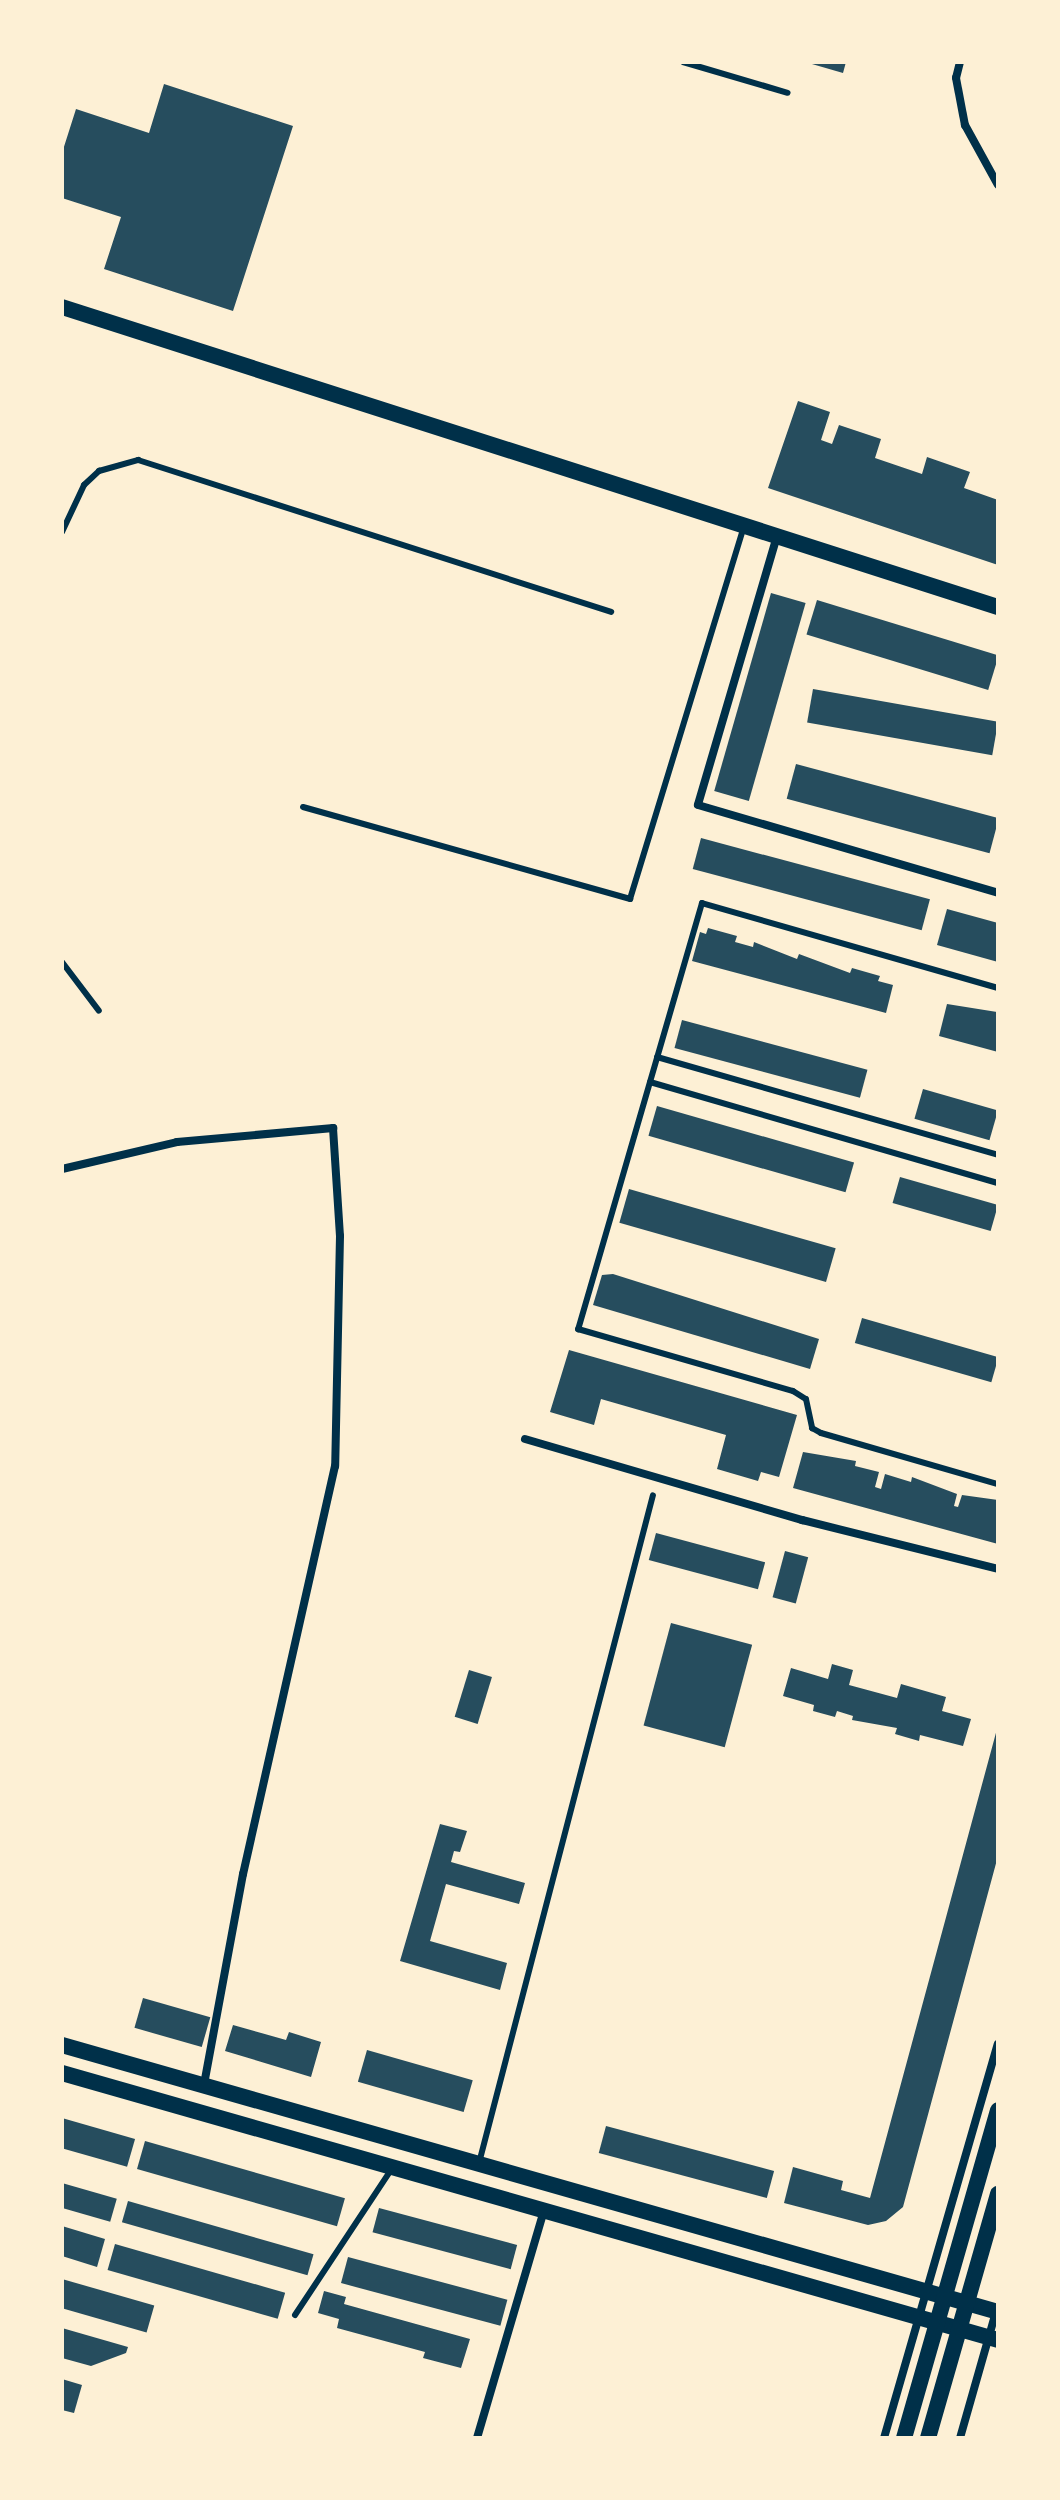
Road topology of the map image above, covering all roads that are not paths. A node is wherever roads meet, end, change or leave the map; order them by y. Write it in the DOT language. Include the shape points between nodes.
graph roads {
  1 [pos="683,62"];
  2 [pos="960,62"];
  3 [pos="788,93"];
  4 [pos="998,185"];
  5 [pos="62,307"];
  6 [pos="744,526"];
  7 [pos="62,532"];
  8 [pos="777,536"];
  9 [pos="998,607"];
  10 [pos="611,612"];
  11 [pos="303,807"];
  12 [pos="998,893"];
  13 [pos="62,962"];
  14 [pos="998,988"];
  15 [pos="99,1011"];
  16 [pos="657,1057"];
  17 [pos="650,1082"];
  18 [pos="998,1155"];
  19 [pos="62,1169"];
  20 [pos="998,1183"];
  21 [pos="525,1439"];
  22 [pos="998,1484"];
  23 [pos="653,1495"];
  24 [pos="998,1569"];
  25 [pos="998,2044"];
  26 [pos="62,2045"];
  27 [pos="62,2073"];
  28 [pos="204,2085"];
  29 [pos="998,2110"];
  30 [pos="479,2163"];
  31 [pos="393,2167"];
  32 [pos="998,2194"];
  33 [pos="544,2211"];
  34 [pos="928,2291"];
  35 [pos="944,2296"];
  36 [pos="967,2303"];
  37 [pos="998,2310"];
  38 [pos="295,2315"];
  39 [pos="920,2318"];
  40 [pos="937,2322"];
  41 [pos="959,2329"];
  42 [pos="993,2339"];
  43 [pos="477,2438"];
  44 [pos="884,2438"];
  45 [pos="904,2438"];
  46 [pos="928,2438"];
  47 [pos="960,2438"];
  1 -- 3 [label="lane"];
  2 -- 4 [label="street" via="956,78 965,125"];
  5 -- 6 [label="main road"];
  6 -- 8 [label="main road"];
  6 -- 11 [label="lane" via="630,899"];
  7 -- 10 [label="lane" via="84,485 99,471 138,460"];
  8 -- 9 [label="main road"];
  8 -- 12 [label="street" via="698,805"];
  13 -- 15 [label="lane"];
  14 -- 16 [label="lane" via="702,903"];
  16 -- 17 [label="lane"];
  16 -- 18 [label="lane"];
  17 -- 20 [label="lane"];
  17 -- 22 [label="lane" via="578,1329 793,1391 806,1399 812,1428 821,1433"];
  19 -- 28 [label="street" via="177,1142 333,1128 340,1236 335,1466 243,1874"];
  21 -- 24 [label="street" via="802,1520"];
  23 -- 30 [label="lane"];
  25 -- 34 [label="street"];
  26 -- 28 [label="main road"];
  27 -- 31 [label="main road"];
  28 -- 30 [label="main road"];
  29 -- 35 [label="main road"];
  30 -- 34 [label="main road"];
  31 -- 33 [label="main road"];
  31 -- 38 [label="lane"];
  32 -- 36 [label="main road"];
  33 -- 39 [label="main road"];
  33 -- 43 [label="street"];
  34 -- 35 [label="main road"];
  34 -- 39 [label="street"];
  35 -- 36 [label="main road"];
  35 -- 40 [label="main road"];
  36 -- 37 [label="main road"];
  36 -- 41 [label="main road"];
  37 -- 42 [label="street"];
  39 -- 40 [label="main road"];
  39 -- 44 [label="street"];
  40 -- 41 [label="main road"];
  40 -- 45 [label="main road"];
  41 -- 42 [label="main road"];
  41 -- 46 [label="main road"];
  42 -- 47 [label="street"];
}
